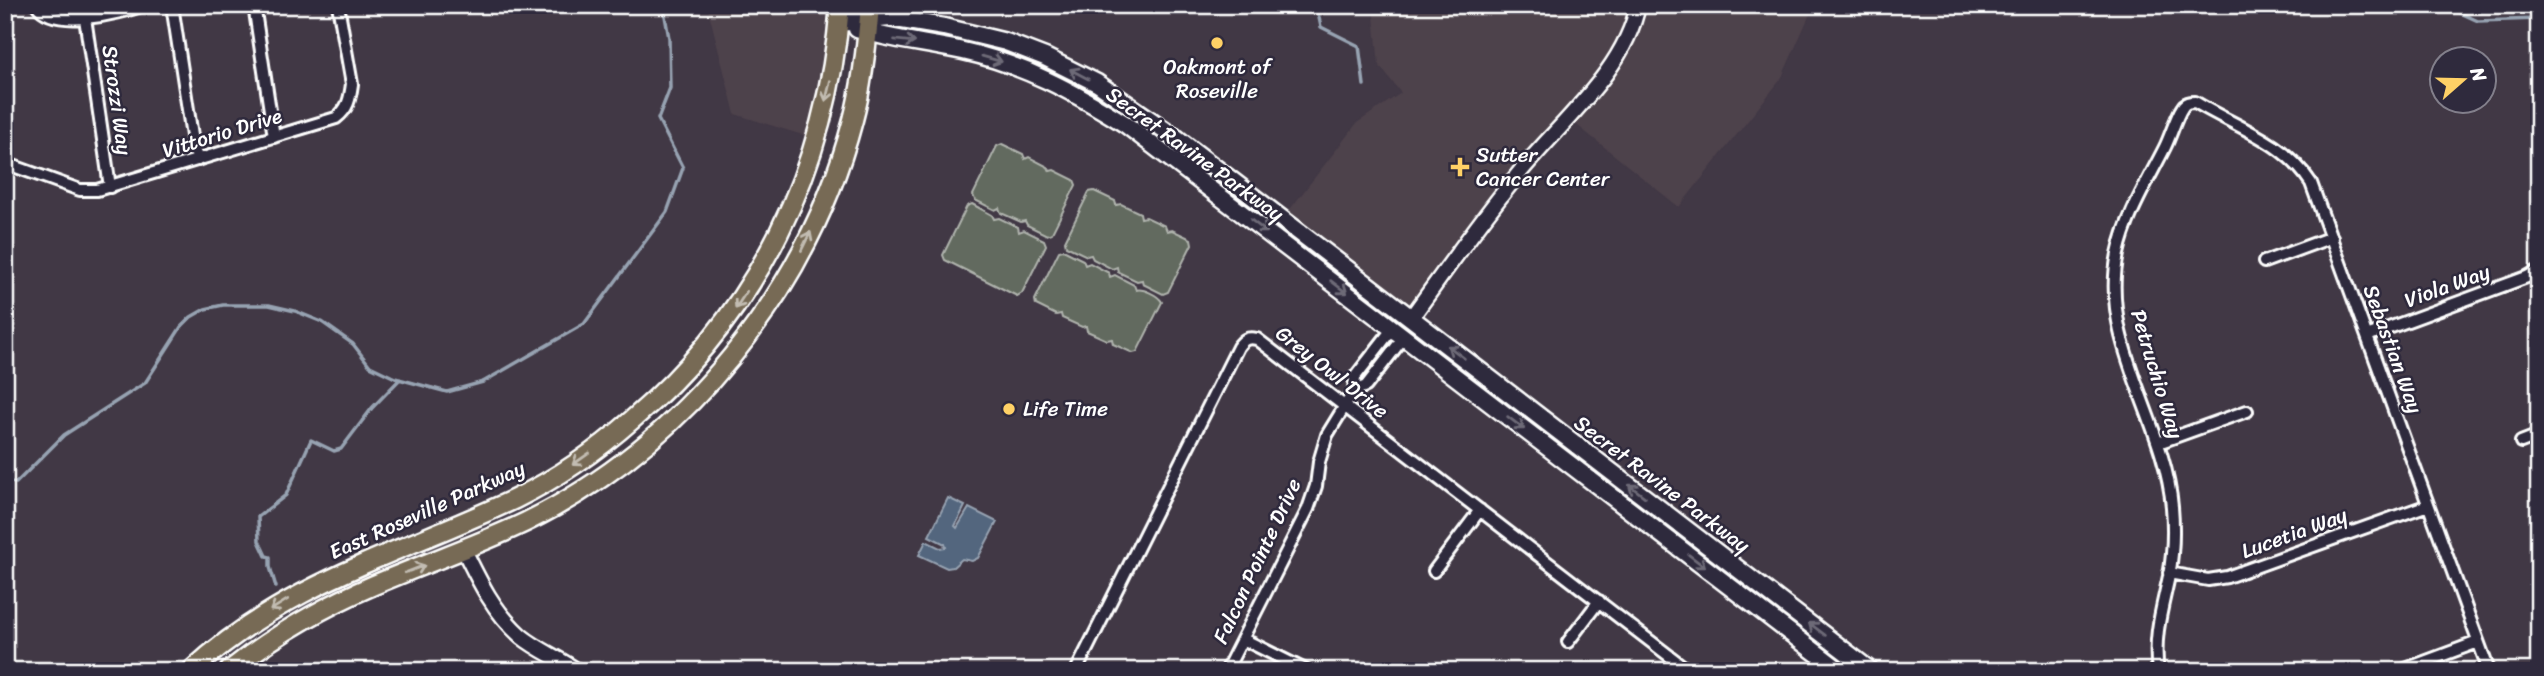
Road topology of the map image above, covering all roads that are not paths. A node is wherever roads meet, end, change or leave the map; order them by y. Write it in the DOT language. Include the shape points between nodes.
graph roads {
  1 [pos="37,5"];
  2 [pos="143,5"];
  3 [pos="172,5"];
  4 [pos="254,5"];
  5 [pos="338,5"];
  6 [pos="1639,5"];
  7 [pos="839,14"];
  8 [pos="85,18"];
  9 [pos="869,19"];
  10 [pos="2188,102"];
  11 [pos="274,137"];
  12 [pos="198,160"];
  13 [pos="5,163"];
  14 [pos="110,187"];
  15 [pos="2332,237"];
  16 [pos="2264,262"];
  17 [pos="2539,270"];
  18 [pos="1411,318"];
  19 [pos="1398,332"];
  20 [pos="2367,336"];
  21 [pos="1371,356"];
  22 [pos="1383,365"];
  23 [pos="1354,391"];
  24 [pos="1343,405"];
  25 [pos="2247,411"];
  26 [pos="2539,435"];
  27 [pos="2521,442"];
  28 [pos="2158,443"];
  29 [pos="2428,505"];
  30 [pos="497,507"];
  31 [pos="1480,510"];
  32 [pos="464,550"];
  33 [pos="1434,571"];
  34 [pos="2169,573"];
  35 [pos="1599,601"];
  36 [pos="1243,639"];
  37 [pos="1568,642"];
  38 [pos="2478,642"];
  39 [pos="235,666"];
  40 [pos="191,671"];
  41 [pos="577,671"];
  42 [pos="1076,671"];
  43 [pos="1226,671"];
  44 [pos="1307,671"];
  45 [pos="1689,671"];
  46 [pos="1840,671"];
  47 [pos="1871,671"];
  48 [pos="2158,671"];
  49 [pos="2400,671"];
  50 [pos="2488,671"];
  1 -- 8 [label="street" via="48,14"];
  2 -- 8 [label="street"];
  3 -- 12 [label="street"];
  4 -- 11 [label="street"];
  5 -- 11 [label="street, Vittorio Drive" via="352,84 345,111"];
  6 -- 18 [label="street" via="1626,41 1602,77 1514,179"];
  7 -- 9 [label="main road, Secret Ravine Parkway"];
  7 -- 30 [label="main road, East Roseville Parkway, one-way" via="826,100 803,178 773,245 739,303 675,381 611,438 567,469"];
  8 -- 14 [label="street, Strozzi Way"];
  18 -- 9 [label="main road, Secret Ravine Parkway, one-way" via="1097,83 1006,42 891,18"];
  9 -- 19 [label="main road, Secret Ravine Parkway, one-way" via="891,40 1000,61 1069,91 1147,139"];
  32 -- 9 [label="main road, one-way" via="537,516 611,470 688,406 741,346 790,272 830,191 853,120"];
  10 -- 15 [label="street, Sebastian Way" via="2287,154 2311,183"];
  10 -- 28 [label="street, Petruchio Way" via="2130,218 2116,267 2121,335"];
  11 -- 12 [label="street, Vittorio Drive"];
  12 -- 14 [label="street, Vittorio Drive"];
  13 -- 14 [label="street, Vittorio Drive" via="80,190"];
  15 -- 16 [label="street"];
  15 -- 20 [label="street, Sebastian Way"];
  17 -- 20 [label="street, Viola Way"];
  18 -- 19 [label="main road"];
  47 -- 18 [label="main road, Secret Ravine Parkway, one-way"];
  19 -- 21 [label="street, Falcon Pointe Drive"];
  19 -- 22 [label="street, Falcon Pointe Drive"];
  19 -- 46 [label="main road, Secret Ravine Parkway, one-way"];
  20 -- 29 [label="street, Sebastian Way"];
  21 -- 22 [label="street"];
  21 -- 23 [label="street, Falcon Pointe Drive" via="1355,377"];
  22 -- 23 [label="street, Falcon Pointe Drive" via="1366,386"];
  23 -- 24 [label="street, Falcon Pointe Drive"];
  24 -- 31 [label="street, Grey Owl Drive"];
  24 -- 36 [label="street, Falcon Pointe Drive" via="1322,448 1308,509"];
  24 -- 42 [label="street, Grey Owl Drive" via="1257,339 1243,340"];
  25 -- 28 [label="street"];
  26 -- 27 [label="street"];
  28 -- 34 [label="street, Petruchio Way" via="2172,505"];
  29 -- 34 [label="street, Lucetia Way" via="2227,577 2208,580"];
  29 -- 38 [label="street, Sebastian Way"];
  30 -- 32 [label="main road" via="468,536"];
  30 -- 40 [label="main road, East Roseville Parkway, one-way" via="290,598"];
  31 -- 33 [label="street"];
  31 -- 35 [label="street, Grey Owl Drive"];
  39 -- 32 [label="main road, one-way" via="287,630 352,595"];
  32 -- 41 [label="street" via="506,621"];
  34 -- 48 [label="street, Petruchio Way" via="2156,634"];
  35 -- 37 [label="street"];
  35 -- 45 [label="street, Grey Owl Drive"];
  36 -- 43 [label="street, Falcon Pointe Drive"];
  36 -- 44 [label="street"];
  38 -- 49 [label="street"];
  38 -- 50 [label="street, Sebastian Way"];
}
